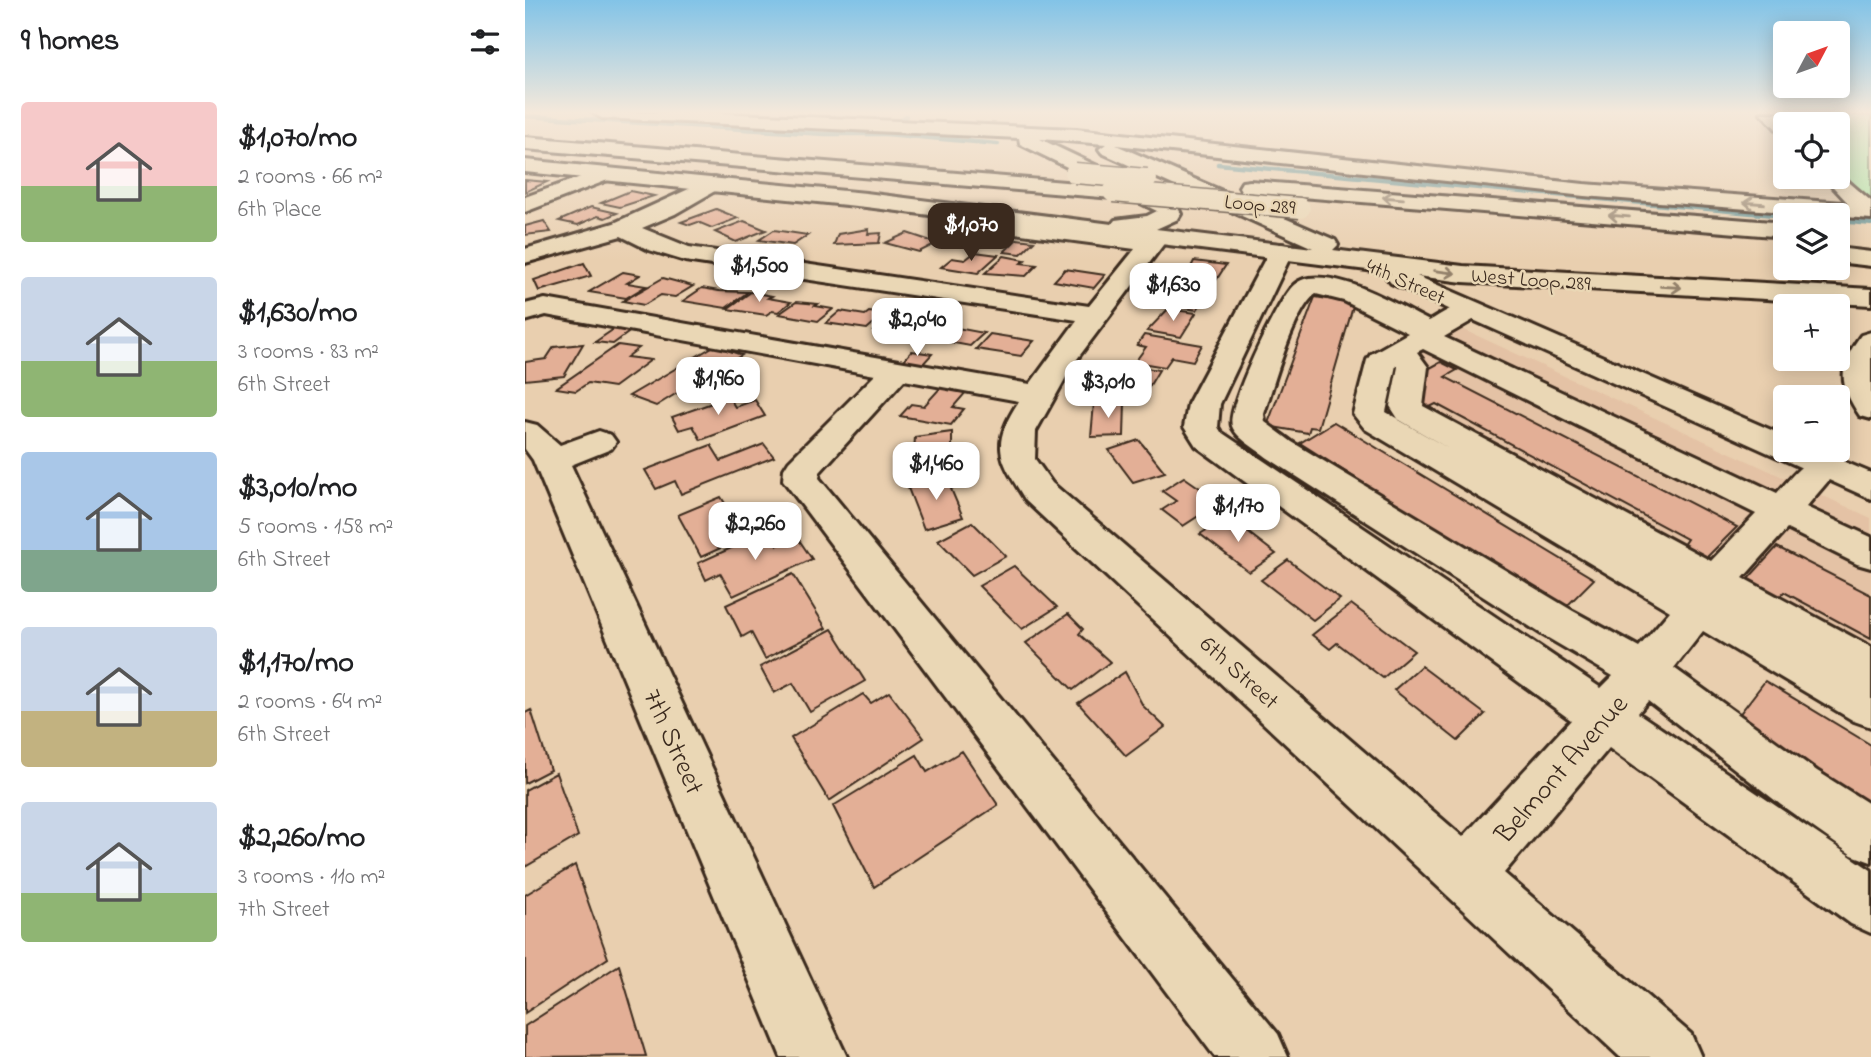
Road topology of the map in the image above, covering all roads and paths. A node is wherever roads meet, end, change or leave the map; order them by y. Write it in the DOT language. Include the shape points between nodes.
graph roads {
  1 [pos="757,162"];
  2 [pos="946,162"];
  3 [pos="1074,162"];
  4 [pos="1138,162"];
  5 [pos="1328,162"];
  6 [pos="525,166"];
  7 [pos="605,174"];
  8 [pos="709,186"];
  9 [pos="1846,189"];
  10 [pos="525,205"];
  11 [pos="1870,212"];
  12 [pos="1005,217"];
  13 [pos="625,229"];
  14 [pos="1154,240"];
  15 [pos="1773,243"];
  16 [pos="1773,243"];
  17 [pos="1281,251"];
  18 [pos="525,256"];
  19 [pos="1360,261"];
  20 [pos="1871,296"];
  21 [pos="1470,310"];
  22 [pos="525,313"];
  23 [pos="1095,315"];
  24 [pos="1417,340"];
  25 [pos="1871,341"];
  26 [pos="898,369"];
  27 [pos="1039,395"];
  28 [pos="1871,409"];
  29 [pos="599,442"];
  30 [pos="1773,443"];
  31 [pos="538,446"];
  32 [pos="1814,462"];
  33 [pos="1823,466"];
  34 [pos="1871,487"];
  35 [pos="1782,511"];
  36 [pos="1871,554"];
  37 [pos="1707,594"];
  38 [pos="1649,667"];
  39 [pos="1871,669"];
  40 [pos="1871,707"];
  41 [pos="1605,717"];
  42 [pos="1871,836"];
  43 [pos="1466,875"];
  44 [pos="1871,904"];
  45 [pos="814,1057"];
  46 [pos="1255,1057"];
  47 [pos="1668,1057"];
  1 -- 16 [label="main road, Loop 289, bridge"];
  15 -- 2 [label="main road, Loop 289, one-way, bridge" via="1250,187"];
  3 -- 12 [label="main road" via="1168,208 1170,214 1152,223 1126,225"];
  4 -- 19 [label="main road, 4th Street"];
  11 -- 5 [label="main road, one-way" via="1584,190"];
  6 -- 7 [label="main road, West Loop 289"];
  7 -- 8 [label="main road, West Loop 289"];
  7 -- 10 [label="main road"];
  8 -- 12 [label="main road, West Loop 289"];
  8 -- 13 [label="main road"];
  8 -- 14 [label="main road"];
  9 -- 11 [label="main road"];
  12 -- 14 [label="main road, West Loop 289"];
  13 -- 18 [label="main road"];
  13 -- 23 [label="main road" via="685,254 840,270"];
  14 -- 17 [label="main road, West Loop 289"];
  14 -- 23 [label="main road, 6th Street"];
  17 -- 19 [label="main road, West Loop 289"];
  17 -- 41 [label="main road" via="1204,404 1201,426 1208,439"];
  19 -- 20 [label="main road, West Loop 289, one-way" via="1476,275"];
  19 -- 21 [label="main road, 4th Street"];
  21 -- 24 [label="main road"];
  21 -- 30 [label="main road, 4th Street"];
  22 -- 26 [label="main road" via="545,307"];
  23 -- 27 [label="main road, 6th Street"];
  24 -- 35 [label="main road"];
  24 -- 37 [label="main road" via="1381,360 1369,414 1377,422"];
  24 -- 38 [label="main road" via="1349,294 1319,286 1303,288 1283,322 1248,414 1248,425 1280,450 1558,623"];
  25 -- 28 [label="main road" via="1859,360 1858,380"];
  26 -- 27 [label="main road"];
  26 -- 46 [label="main road" via="802,469 801,480"];
  27 -- 43 [label="main road, 6th Street" via="1019,431 1018,459 1039,492"];
  29 -- 31 [label="main road"];
  31 -- 45 [label="main road, 7th Street"];
  32 -- 33 [label="main road, 4th Street"];
  33 -- 34 [label="main road, 4th Street"];
  33 -- 35 [label="main road, Belmont Avenue"];
  35 -- 36 [label="main road"];
  35 -- 37 [label="main road, Belmont Avenue"];
  37 -- 38 [label="main road, Belmont Avenue"];
  37 -- 39 [label="main road"];
  37 -- 40 [label="main road"];
  38 -- 41 [label="main road, Belmont Avenue"];
  38 -- 42 [label="main road" via="1799,788"];
  41 -- 43 [label="main road, Belmont Avenue"];
  41 -- 44 [label="main road"];
  43 -- 47 [label="main road, 6th Street"];
}
